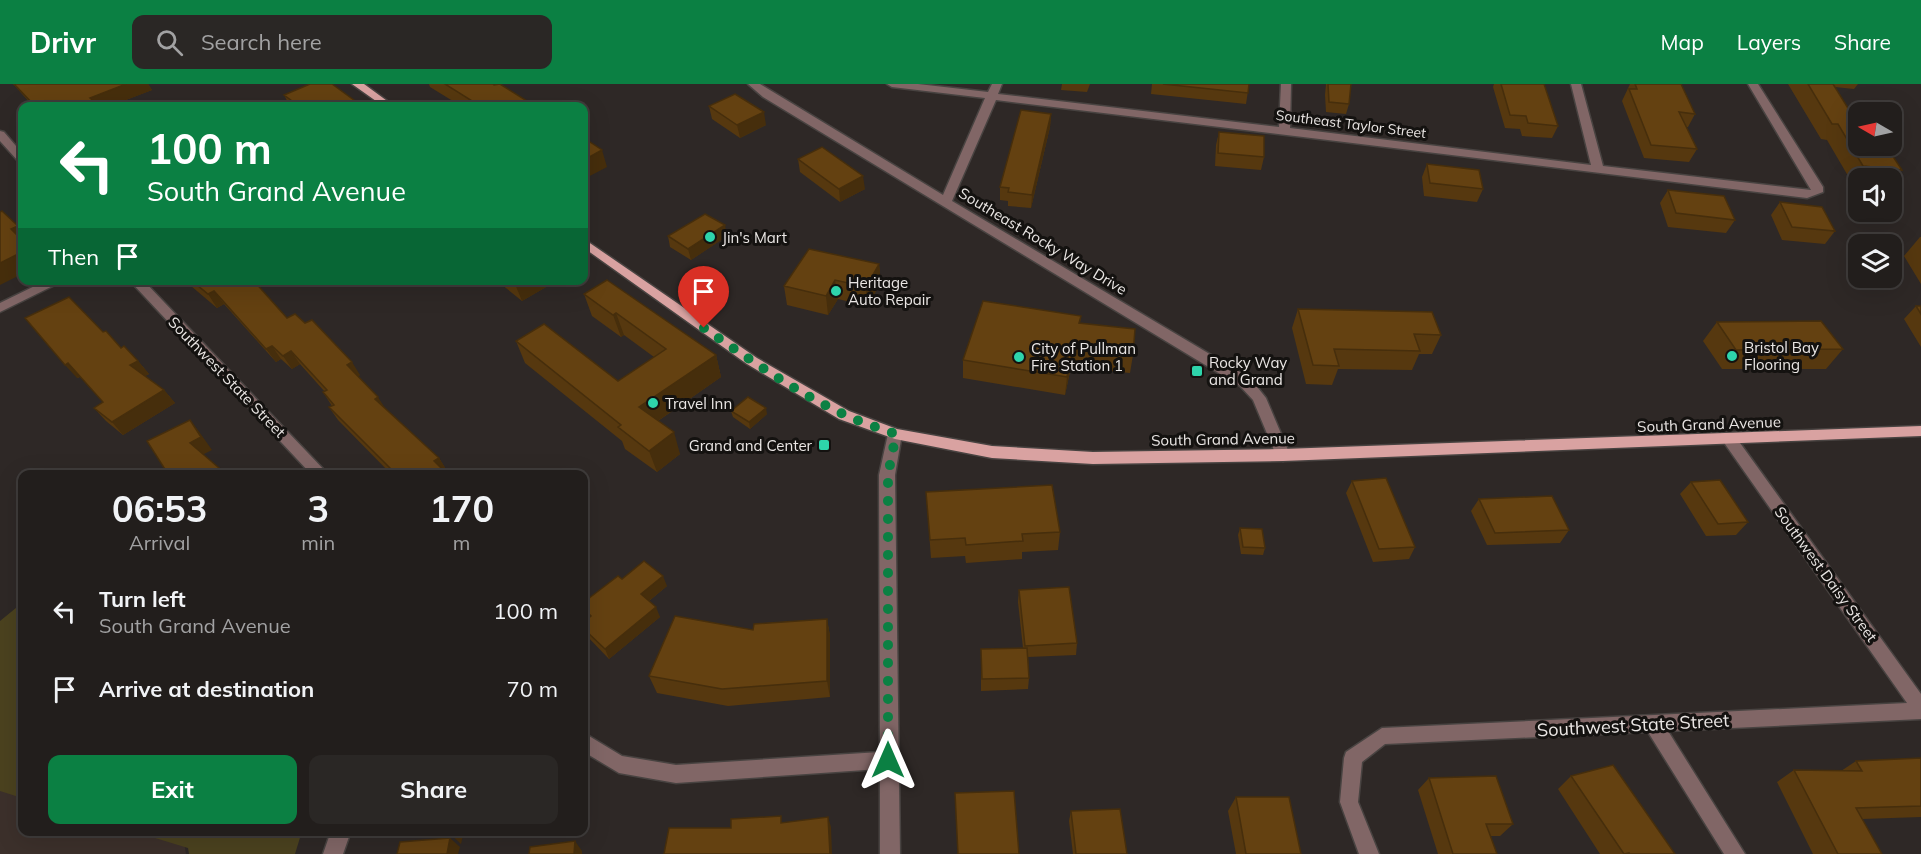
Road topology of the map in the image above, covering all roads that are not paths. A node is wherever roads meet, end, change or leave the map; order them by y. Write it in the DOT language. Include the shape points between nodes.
graph roads {
  1 [pos="357,84"];
  2 [pos="753,84"];
  3 [pos="892,84"];
  4 [pos="997,84"];
  5 [pos="1286,84"];
  6 [pos="1576,84"];
  7 [pos="1753,84"];
  8 [pos="992,96"];
  9 [pos="383,102"];
  10 [pos="1284,131"];
  11 [pos="0,134"];
  12 [pos="18,154"];
  13 [pos="1598,168"];
  14 [pos="946,202"];
  15 [pos="588,246"];
  16 [pos="48,285"];
  17 [pos="140,285"];
  18 [pos="0,308"];
  19 [pos="1921,431"];
  20 [pos="896,434"];
  21 [pos="1730,440"];
  22 [pos="1283,455"];
  23 [pos="316,470"];
  24 [pos="1921,709"];
  25 [pos="1654,725"];
  26 [pos="588,745"];
  27 [pos="888,760"];
  28 [pos="338,836"];
  29 [pos="333,854"];
  30 [pos="890,854"];
  31 [pos="1369,854"];
  32 [pos="1735,854"];
  1 -- 9 [label="main road"];
  2 -- 14 [label="street, Southeast Rocky Way Drive"];
  3 -- 8 [label="street, Southeast Taylor Street"];
  4 -- 8 [label="street"];
  5 -- 10 [label="street"];
  6 -- 13 [label="street"];
  7 -- 13 [label="street, Southeast Taylor Street" via="1817,192 1807,194"];
  8 -- 10 [label="street, Southeast Taylor Street"];
  8 -- 14 [label="street"];
  10 -- 13 [label="street, Southeast Taylor Street"];
  11 -- 12 [label="street"];
  14 -- 22 [label="street, Southeast Rocky Way Drive" via="1245,382 1259,398"];
  15 -- 20 [label="main road, South Grand Avenue" via="752,361 844,415"];
  16 -- 18 [label="street"];
  17 -- 23 [label="street, Southwest State Street"];
  19 -- 21 [label="main road, South Grand Avenue"];
  20 -- 22 [label="main road, South Grand Avenue" via="992,452 1082,458"];
  20 -- 27 [label="street" via="888,475"];
  21 -- 22 [label="main road, South Grand Avenue"];
  21 -- 24 [label="street, Southwest Daisy Street"];
  24 -- 25 [label="street, Southwest State Street"];
  25 -- 31 [label="street, Southwest State Street" via="1382,736 1353,758 1349,802"];
  25 -- 32 [label="street"];
  26 -- 27 [label="street" via="619,764 676,774"];
  27 -- 30 [label="street"];
  28 -- 29 [label="street"];
}
